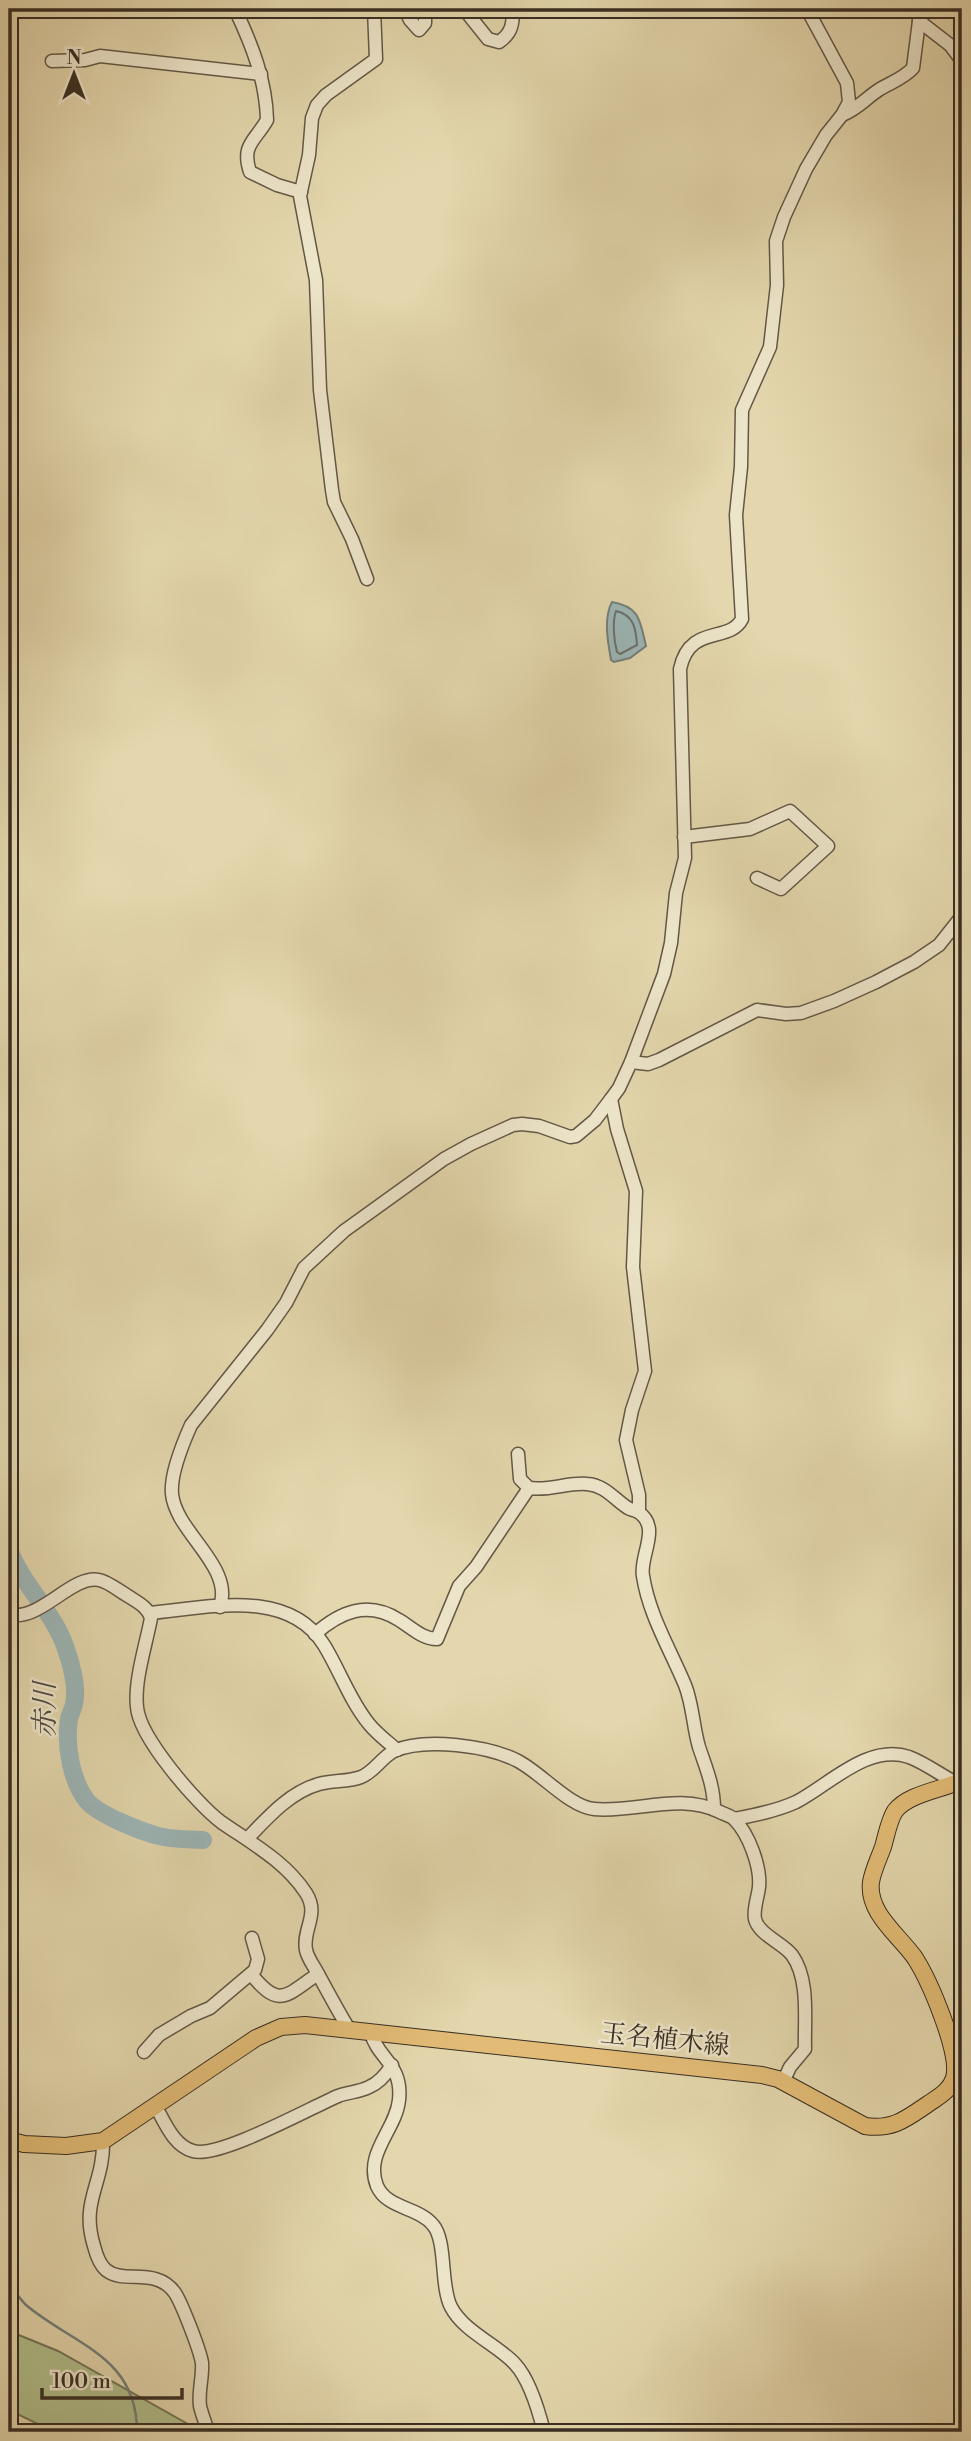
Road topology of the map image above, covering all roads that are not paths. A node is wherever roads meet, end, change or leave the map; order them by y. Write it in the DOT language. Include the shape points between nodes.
graph roads {
  1 [pos="235,9"];
  2 [pos="374,9"];
  3 [pos="405,9"];
  4 [pos="425,9"];
  5 [pos="464,9"];
  6 [pos="513,9"];
  7 [pos="807,9"];
  8 [pos="927,9"];
  9 [pos="919,22"];
  10 [pos="52,61"];
  11 [pos="962,61"];
  12 [pos="261,74"];
  13 [pos="842,115"];
  14 [pos="301,192"];
  15 [pos="367,579"];
  16 [pos="684,837"];
  17 [pos="757,878"];
  18 [pos="962,916"];
  19 [pos="631,1062"];
  20 [pos="611,1100"];
  21 [pos="518,1454"];
  22 [pos="529,1488"];
  23 [pos="639,1512"];
  24 [pos="220,1607"];
  25 [pos="150,1613"];
  26 [pos="9,1614"];
  27 [pos="315,1634"];
  28 [pos="397,1750"];
  29 [pos="959,1781"];
  30 [pos="714,1809"];
  31 [pos="734,1819"];
  32 [pos="248,1838"];
  33 [pos="252,1938"];
  34 [pos="251,1974"];
  35 [pos="318,1974"];
  36 [pos="349,2029"];
  37 [pos="371,2033"];
  38 [pos="955,2035"];
  39 [pos="144,2052"];
  40 [pos="392,2065"];
  41 [pos="783,2082"];
  42 [pos="156,2107"];
  43 [pos="9,2140"];
  44 [pos="103,2141"];
  45 [pos="208,2432"];
  46 [pos="544,2432"];
  1 -- 12 [label="street"];
  2 -- 14 [label="street" via="376,59 317,105"];
  3 -- 4 [label="street" via="419,30 425,23"];
  5 -- 6 [label="street" via="488,39 499,42 508,36"];
  7 -- 13 [label="street" via="847,83 849,102"];
  8 -- 9 [label="street"];
  9 -- 11 [label="street" via="950,45"];
  9 -- 13 [label="street" via="913,68"];
  10 -- 12 [label="street" via="100,56"];
  12 -- 14 [label="street" via="267,120 247,145 246,161 250,172"];
  13 -- 16 [label="street" via="814,155 779,229 769,348 742,410 736,516 742,619 734,628 696,642 685,652 680,669"];
  14 -- 15 [label="street" via="316,280 320,390 334,502"];
  16 -- 17 [label="street" via="750,829 790,811 828,846 781,889"];
  16 -- 19 [label="street" via="685,858 664,974"];
  18 -- 19 [label="street" via="939,945 914,962 834,1002 801,1013 757,1010 659,1060"];
  19 -- 20 [label="street"];
  20 -- 23 [label="street" via="636,1191 633,1267 645,1371 626,1440"];
  20 -- 24 [label="street" via="576,1136 522,1124 464,1147 344,1231 304,1268 267,1330 191,1425 174,1477 172,1492 178,1513 222,1586"];
  21 -- 22 [label="street" via="520,1479"];
  22 -- 23 [label="street" via="587,1484 606,1490"];
  22 -- 27 [label="street" via="459,1586 437,1639 419,1634 397,1618 360,1610 344,1613"];
  23 -- 30 [label="street" via="650,1541 641,1563 646,1590 685,1686"];
  24 -- 25 [label="street"];
  24 -- 27 [label="street" via="287,1612"];
  25 -- 26 [label="street" via="107,1584 93,1580 24,1615"];
  25 -- 32 [label="street" via="138,1692 139,1718 173,1772 201,1803 219,1821"];
  27 -- 28 [label="street" via="369,1724"];
  28 -- 30 [label="street" via="443,1744 488,1749 539,1773 591,1809 679,1802"];
  28 -- 32 [label="street" via="363,1777 301,1792"];
  29 -- 31 [label="street" via="907,1756 883,1755 852,1767 785,1806"];
  29 -- 38 [label="main road, 玉名植木線" via="914,1798 895,1811 871,1882 877,1911 925,1974"];
  30 -- 31 [label="street"];
  31 -- 41 [label="street" via="760,1872 755,1921 790,1953 803,1983 805,2049"];
  32 -- 35 [label="street" via="308,1896 312,1912 306,1951"];
  33 -- 34 [label="street" via="258,1959"];
  34 -- 35 [label="street" via="264,1991 276,1997"];
  34 -- 39 [label="street" via="210,2008 159,2035"];
  35 -- 36 [label="street"];
  36 -- 37 [label="main road, 玉名植木線"];
  36 -- 42 [label="main road, 玉名植木線" via="281,2027 256,2038"];
  37 -- 40 [label="street"];
  37 -- 41 [label="main road, 玉名植木線" via="736,2071"];
  38 -- 41 [label="main road, 玉名植木線" via="955,2068 945,2092 905,2119 881,2128 865,2126"];
  40 -- 42 [label="street" via="369,2087 207,2152 179,2143"];
  40 -- 46 [label="street" via="399,2102 377,2151 377,2187 387,2198 432,2223 454,2313 514,2363"];
  42 -- 44 [label="main road, 玉名植木線"];
  43 -- 44 [label="main road, 玉名植木線" via="66,2146"];
  44 -- 45 [label="street" via="103,2161 89,2202 94,2249 113,2274 157,2279 176,2295 202,2362 200,2406"];
}
